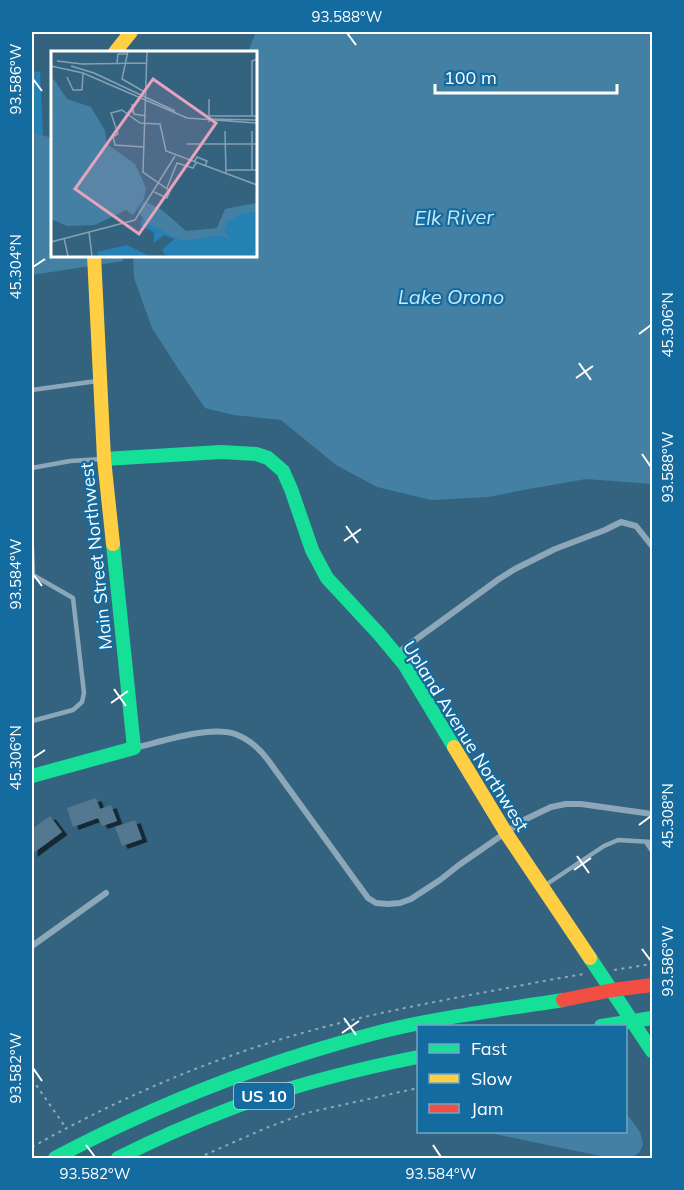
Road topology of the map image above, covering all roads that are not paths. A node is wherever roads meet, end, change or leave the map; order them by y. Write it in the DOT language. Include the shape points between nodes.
graph roads {
  1 [pos="131,32"];
  2 [pos="116,51"];
  3 [pos="94,256"];
  4 [pos="100,381"];
  5 [pos="32,390"];
  6 [pos="104,459"];
  7 [pos="32,468"];
  8 [pos="652,546"];
  9 [pos="32,548"];
  10 [pos="396,654"];
  11 [pos="32,721"];
  12 [pos="134,748"];
  13 [pos="32,776"];
  14 [pos="652,814"];
  15 [pos="506,832"];
  16 [pos="646,842"];
  17 [pos="652,842"];
  18 [pos="652,851"];
  19 [pos="542,888"];
  20 [pos="106,893"];
  21 [pos="32,946"];
  22 [pos="652,985"];
  23 [pos="613,990"];
  24 [pos="652,1018"];
  25 [pos="633,1022"];
  26 [pos="609,1025"];
  27 [pos="652,1051"];
  28 [pos="417,1057"];
  29 [pos="57,1158"];
  30 [pos="118,1158"];
  1 -- 2 [label="main road"];
  3 -- 4 [label="main road, Main Street Northwest"];
  4 -- 5 [label="lane"];
  4 -- 6 [label="main road, Main Street Northwest"];
  6 -- 7 [label="lane"];
  6 -- 10 [label="main road, Upland Avenue Northwest" via="221,452 268,458 283,471 312,550 327,578"];
  6 -- 12 [label="main road, Main Street Northwest"];
  8 -- 10 [label="street" via="636,526 621,522 555,549 499,579"];
  9 -- 11 [label="lane" via="33,575 73,598 84,693 82,702 73,710"];
  10 -- 15 [label="main road, Upland Avenue Northwest"];
  12 -- 13 [label="main road"];
  12 -- 15 [label="street" via="208,732 228,732 246,739 268,760 368,898 376,903 411,899"];
  14 -- 15 [label="street" via="566,804 537,813"];
  15 -- 19 [label="main road, Upland Avenue Northwest"];
  16 -- 17 [label="lane"];
  16 -- 18 [label="lane"];
  16 -- 19 [label="lane" via="618,840 604,846"];
  19 -- 23 [label="main road, Upland Avenue Northwest"];
  20 -- 21 [label="street"];
  22 -- 23 [label="main road, US 10"];
  23 -- 25 [label="main road, Upland Avenue Northwest"];
  23 -- 29 [label="main road, US 10" via="415,1024 303,1054 164,1105"];
  24 -- 25 [label="main road"];
  25 -- 26 [label="main road"];
  25 -- 27 [label="main road, Upland Avenue Northwest"];
  28 -- 30 [label="main road, US 10" via="334,1075 248,1101"];
}
